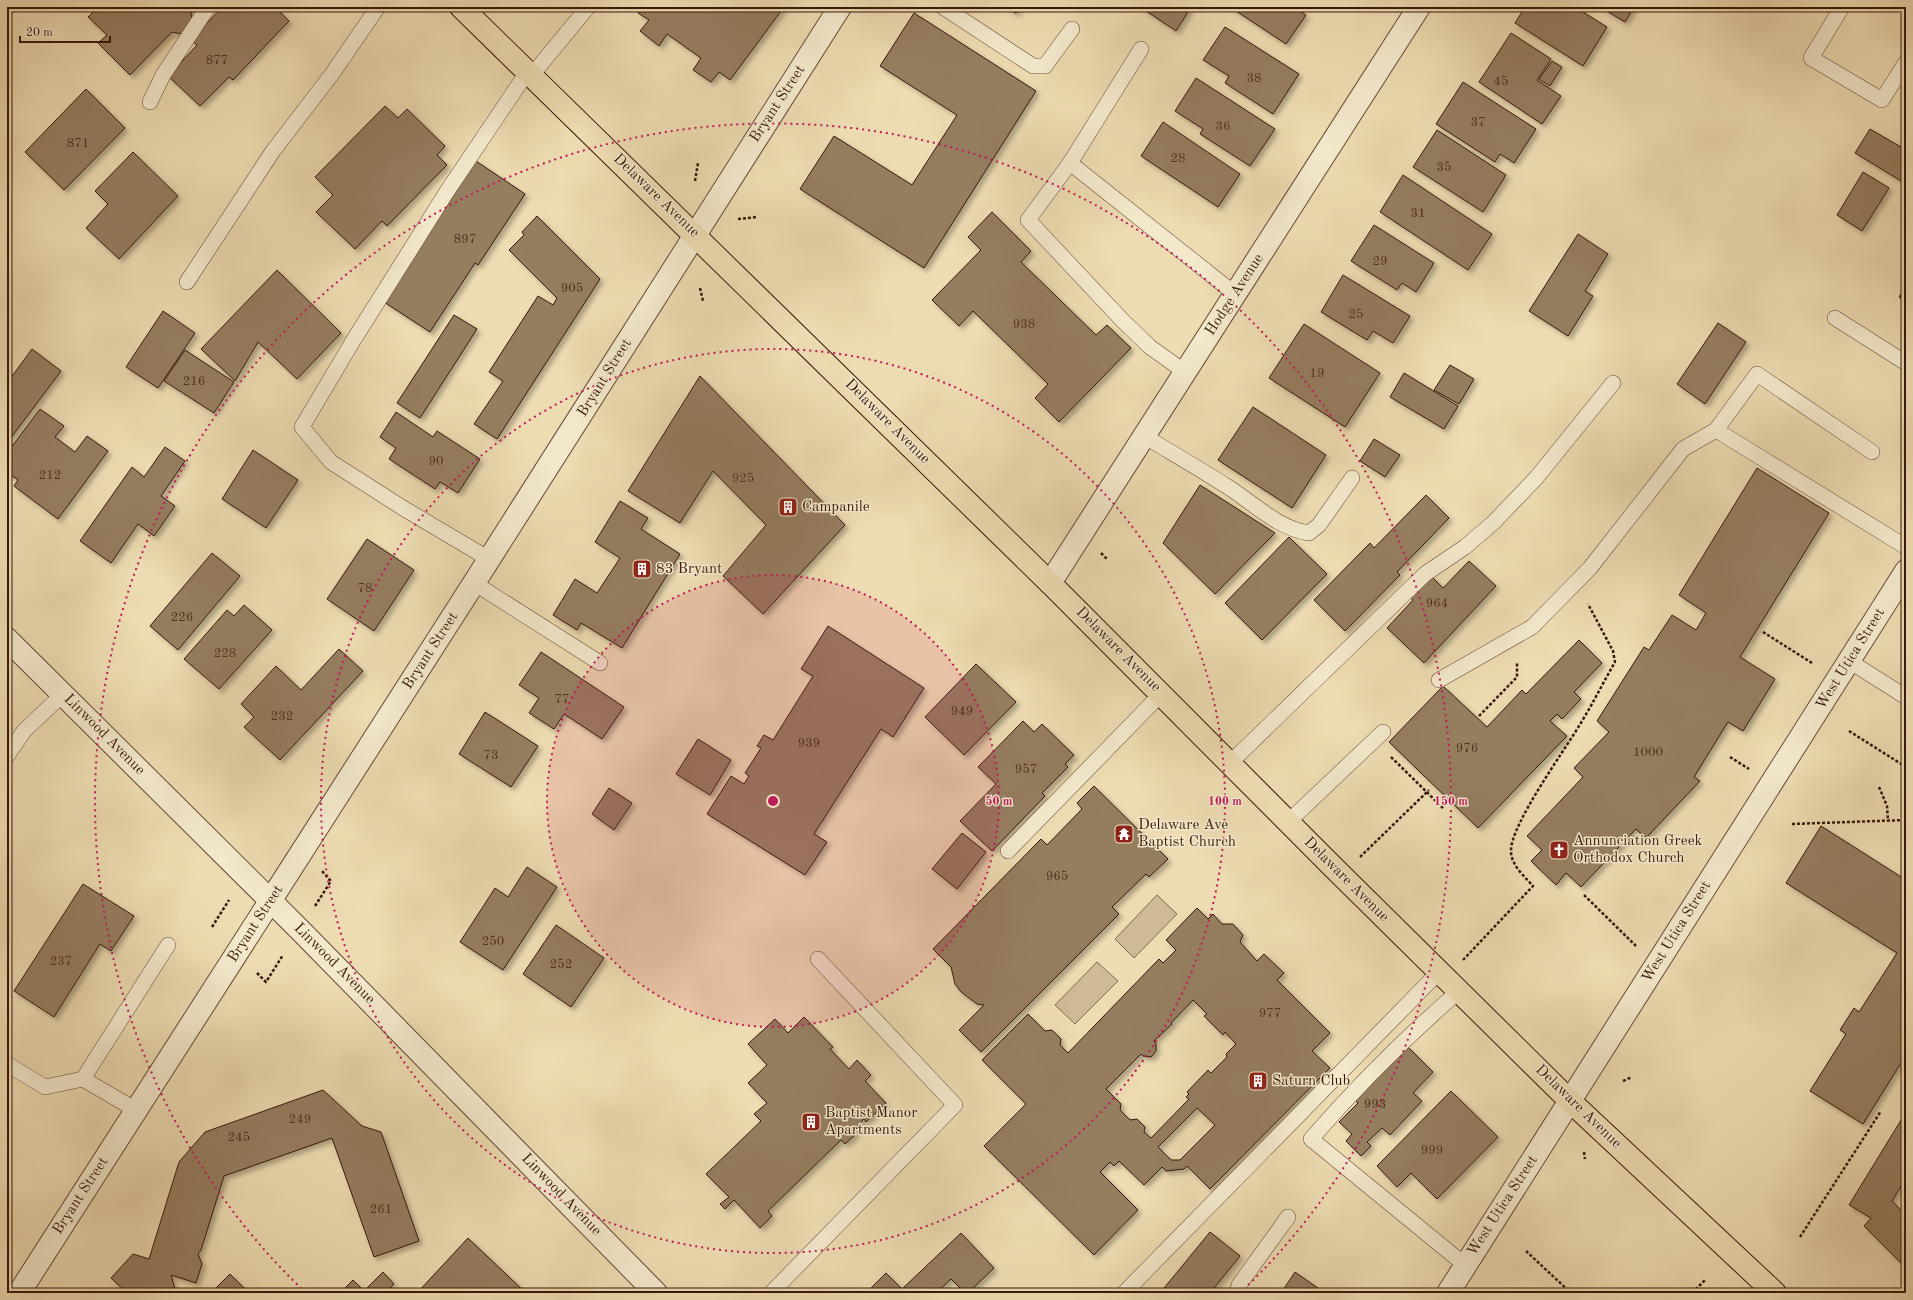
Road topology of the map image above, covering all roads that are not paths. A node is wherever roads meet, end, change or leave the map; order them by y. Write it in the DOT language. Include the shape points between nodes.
graph roads {
  1 [pos="208,7"];
  2 [pos="378,7"];
  3 [pos="461,7"];
  4 [pos="588,7"];
  5 [pos="840,7"];
  6 [pos="943,7"];
  7 [pos="1419,7"];
  8 [pos="1842,7"];
  9 [pos="1072,29"];
  10 [pos="1141,49"];
  11 [pos="1906,62"];
  12 [pos="530,73"];
  13 [pos="150,102"];
  14 [pos="1070,163"];
  15 [pos="696,234"];
  16 [pos="187,282"];
  17 [pos="1235,294"];
  18 [pos="1835,318"];
  19 [pos="1906,363"];
  20 [pos="1185,372"];
  21 [pos="1613,383"];
  22 [pos="1716,430"];
  23 [pos="1144,436"];
  24 [pos="1872,452"];
  25 [pos="1352,478"];
  26 [pos="1906,547"];
  27 [pos="490,559"];
  28 [pos="1906,571"];
  29 [pos="474,583"];
  30 [pos="1050,583"];
  31 [pos="7,639"];
  32 [pos="1849,661"];
  33 [pos="600,663"];
  34 [pos="1439,680"];
  35 [pos="63,694"];
  36 [pos="1162,694"];
  37 [pos="1906,697"];
  38 [pos="1383,732"];
  39 [pos="7,756"];
  40 [pos="1230,763"];
  41 [pos="1288,822"];
  42 [pos="1008,851"];
  43 [pos="270,901"];
  44 [pos="168,945"];
  45 [pos="818,959"];
  46 [pos="1439,972"];
  47 [pos="1459,991"];
  48 [pos="7,1064"];
  49 [pos="84,1079"];
  50 [pos="1570,1101"];
  51 [pos="136,1110"];
  52 [pos="1288,1217"];
  53 [pos="1466,1265"];
  54 [pos="19,1293"];
  55 [pos="656,1293"];
  56 [pos="771,1293"];
  57 [pos="1124,1293"];
  58 [pos="1237,1293"];
  59 [pos="1448,1293"];
  60 [pos="1775,1293"];
  1 -- 13 [label="lane" via="163,75"];
  2 -- 16 [label="lane" via="332,74 273,151"];
  3 -- 12 [label="main road, Delaware Avenue"];
  4 -- 12 [label="lane"];
  5 -- 15 [label="street, Bryant Street"];
  6 -- 9 [label="lane" via="1033,66 1045,66"];
  7 -- 17 [label="street, Hodge Avenue"];
  8 -- 11 [label="lane" via="1811,58 1882,100"];
  10 -- 14 [label="lane"];
  12 -- 15 [label="main road, Delaware Avenue"];
  12 -- 27 [label="lane" via="446,192 302,427 331,462 409,512"];
  14 -- 17 [label="lane"];
  14 -- 20 [label="lane" via="1028,220 1122,320 1150,347"];
  15 -- 27 [label="street, Bryant Street"];
  15 -- 30 [label="main road, Delaware Avenue"];
  17 -- 20 [label="street, Hodge Avenue"];
  18 -- 19 [label="lane"];
  20 -- 23 [label="street, Hodge Avenue"];
  21 -- 40 [label="lane" via="1537,477 1494,522 1465,547 1425,574"];
  22 -- 24 [label="lane" via="1757,374"];
  22 -- 26 [label="lane"];
  22 -- 34 [label="lane" via="1683,449 1590,568 1532,627"];
  23 -- 25 [label="lane" via="1282,523 1309,534 1319,525"];
  23 -- 30 [label="street, Hodge Avenue"];
  27 -- 29 [label="street, Bryant Street"];
  28 -- 32 [label="street, West Utica Street"];
  29 -- 33 [label="lane"];
  29 -- 43 [label="street, Bryant Street"];
  30 -- 36 [label="main road, Delaware Avenue"];
  31 -- 35 [label="street, Linwood Avenue"];
  32 -- 37 [label="lane"];
  32 -- 50 [label="street, West Utica Street"];
  35 -- 39 [label="lane" via="24,731"];
  35 -- 43 [label="street, Linwood Avenue"];
  36 -- 40 [label="main road, Delaware Avenue"];
  36 -- 42 [label="lane"];
  38 -- 41 [label="lane"];
  40 -- 41 [label="main road, Delaware Avenue"];
  41 -- 46 [label="main road, Delaware Avenue"];
  43 -- 51 [label="street, Bryant Street"];
  43 -- 55 [label="street, Linwood Avenue"];
  44 -- 49 [label="lane"];
  45 -- 56 [label="lane" via="955,1105"];
  46 -- 47 [label="main road, Delaware Avenue"];
  46 -- 57 [label="lane"];
  47 -- 50 [label="main road, Delaware Avenue"];
  47 -- 53 [label="lane" via="1368,1075 1311,1139"];
  48 -- 49 [label="lane" via="44,1087"];
  49 -- 51 [label="lane"];
  50 -- 53 [label="street, West Utica Street"];
  50 -- 60 [label="main road, Delaware Avenue"];
  51 -- 54 [label="street, Bryant Street"];
  52 -- 58 [label="lane" via="1239,1285"];
  53 -- 59 [label="street, West Utica Street"];
}
